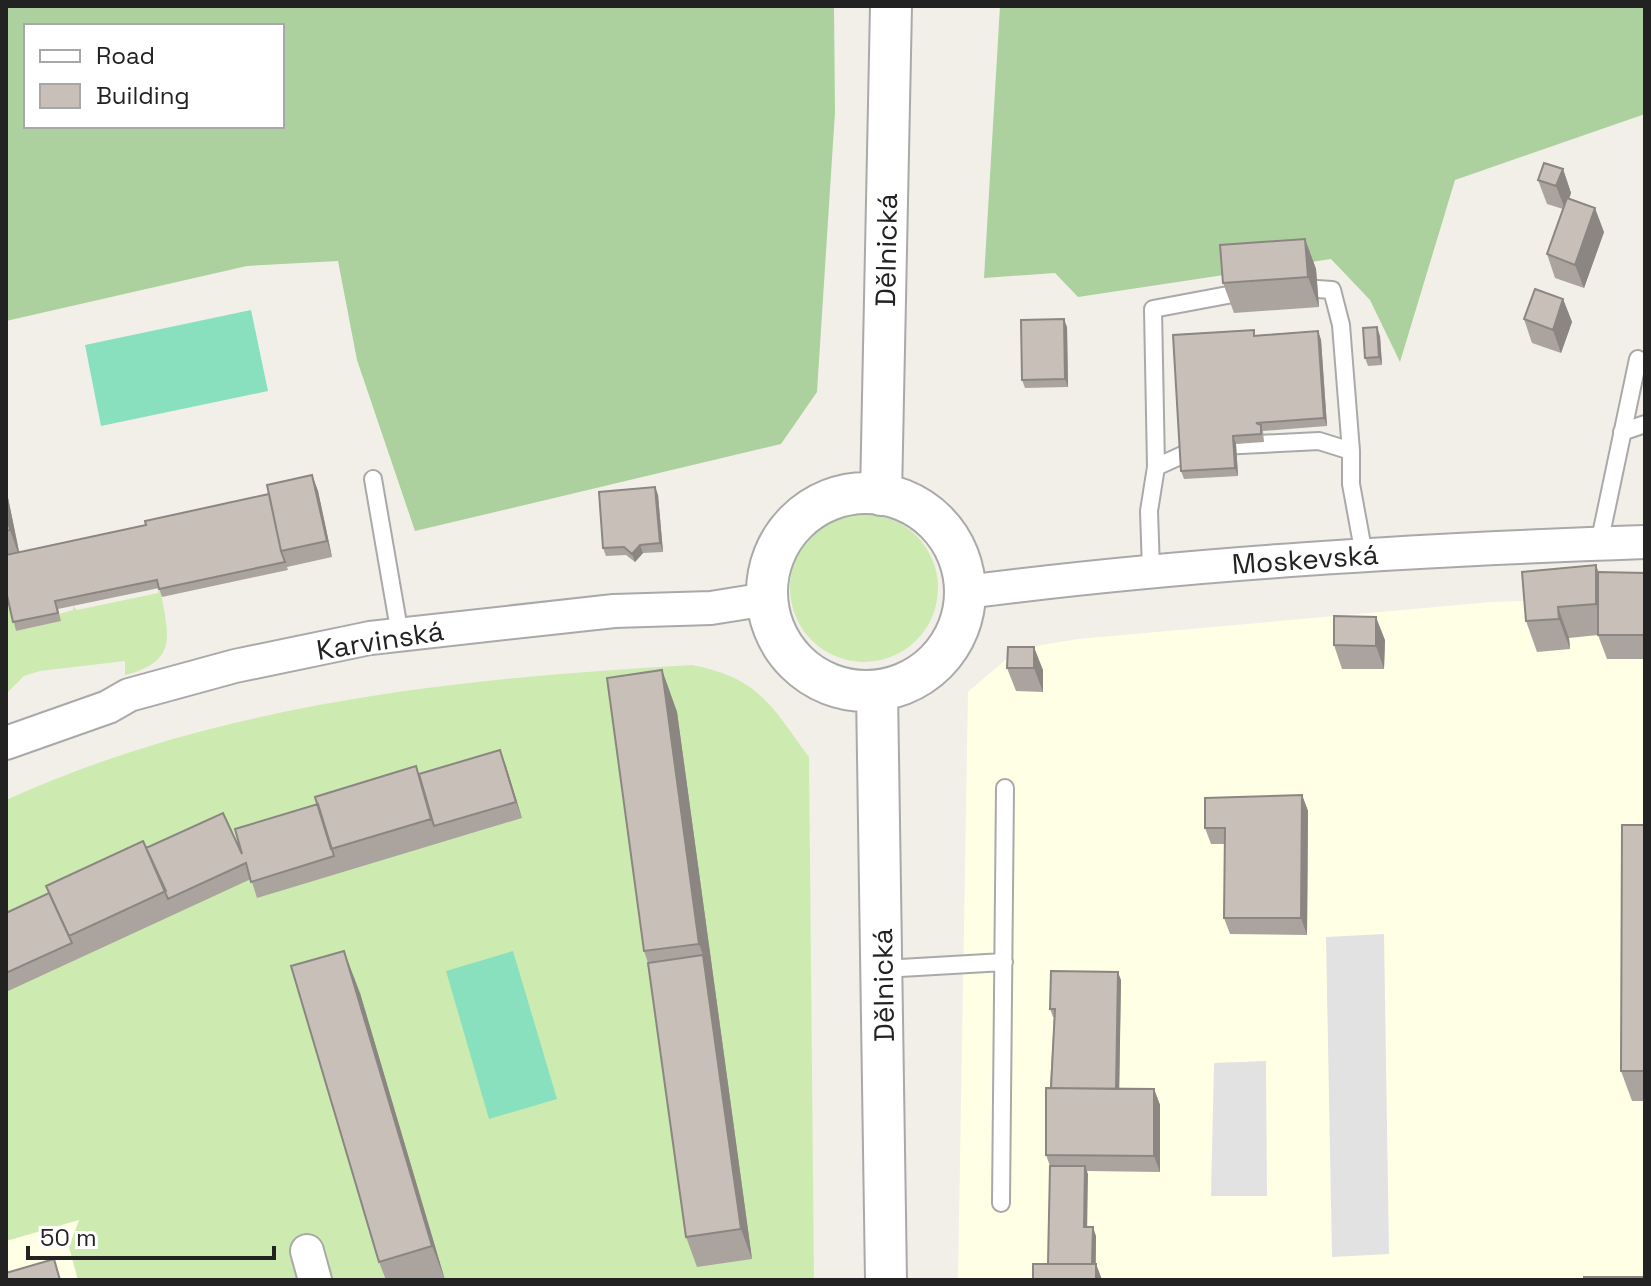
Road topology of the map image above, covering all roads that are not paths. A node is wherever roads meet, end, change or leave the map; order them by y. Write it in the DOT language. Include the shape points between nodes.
graph roads {
  1 [pos="891,6"];
  2 [pos="1317,289"];
  3 [pos="1233,294"];
  4 [pos="1638,359"];
  5 [pos="1645,424"];
  6 [pos="1622,432"];
  7 [pos="1351,451"];
  8 [pos="1156,467"];
  9 [pos="373,479"];
  10 [pos="881,495"];
  11 [pos="1645,542"];
  12 [pos="1599,544"];
  13 [pos="1364,555"];
  14 [pos="1151,570"];
  15 [pos="966,592"];
  16 [pos="767,599"];
  17 [pos="400,635"];
  18 [pos="877,691"];
  19 [pos="6,743"];
  20 [pos="1005,788"];
  21 [pos="1004,962"];
  22 [pos="883,969"];
  23 [pos="1001,1203"];
  24 [pos="886,1280"];
  1 -- 10 [label="street, Dělnická"];
  2 -- 7 [label="lane" via="1332,290 1341,325"];
  3 -- 8 [label="lane" via="1153,309"];
  4 -- 6 [label="lane"];
  5 -- 6 [label="lane"];
  6 -- 12 [label="lane"];
  7 -- 8 [label="lane" via="1319,441 1200,447"];
  7 -- 13 [label="lane" via="1351,484"];
  8 -- 14 [label="lane" via="1149,511"];
  9 -- 17 [label="lane"];
  10 -- 15 [label="street" via="905,501 944,532 957,553"];
  10 -- 16 [label="street" via="838,498 799,519 774,556"];
  11 -- 12 [label="street, Moskevská"];
  12 -- 13 [label="street, Moskevská"];
  13 -- 14 [label="street, Moskevská"];
  14 -- 15 [label="street, Moskevská"];
  15 -- 18 [label="street" via="960,625 936,662 899,686"];
  16 -- 17 [label="street, Karvinská"];
  16 -- 18 [label="street" via="777,638 802,669 838,687"];
  17 -- 19 [label="street, Karvinská" via="235,666 129,695"];
  18 -- 22 [label="street, Dělnická"];
  20 -- 21 [label="lane"];
  21 -- 22 [label="lane"];
  21 -- 23 [label="lane"];
  22 -- 24 [label="street, Dělnická"];
}
